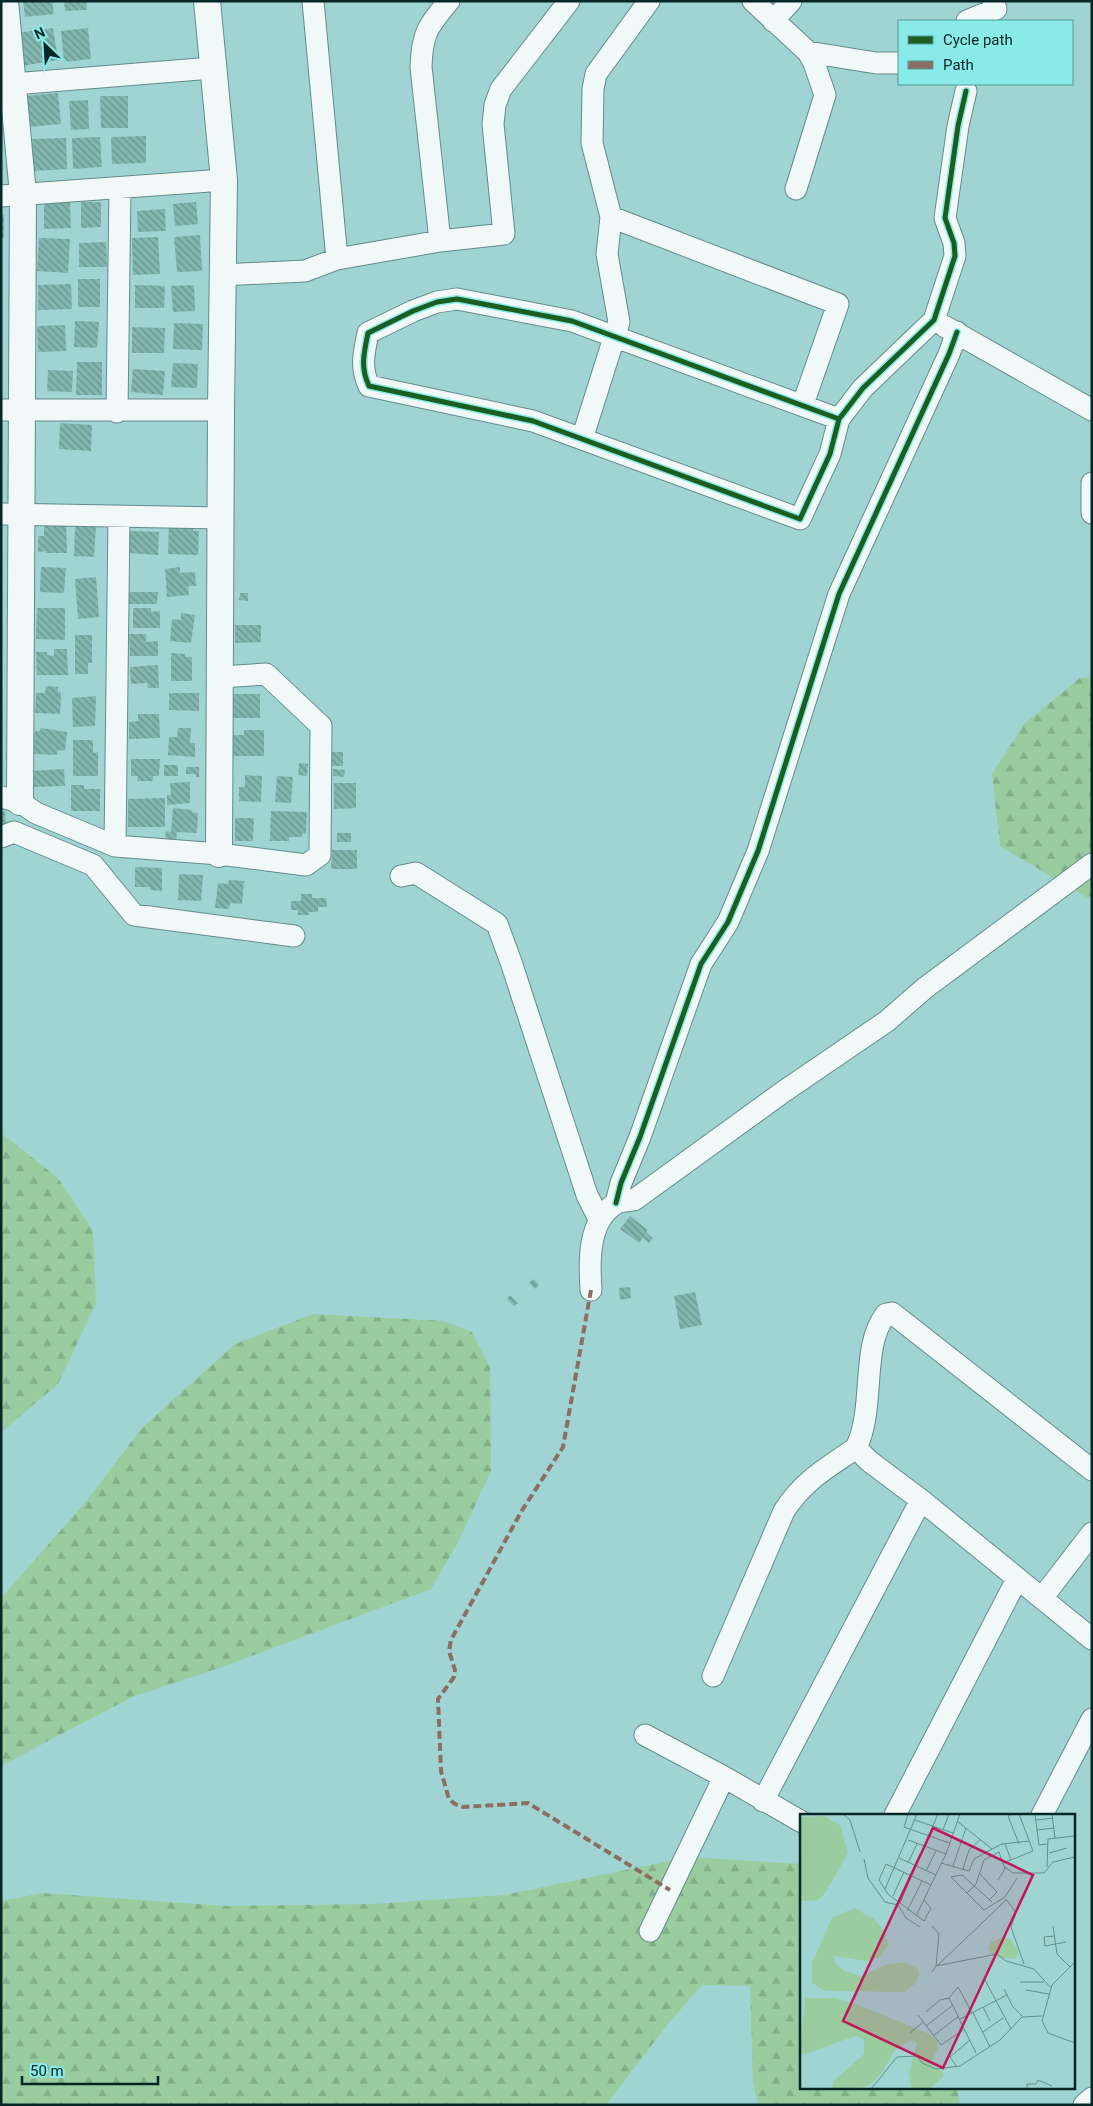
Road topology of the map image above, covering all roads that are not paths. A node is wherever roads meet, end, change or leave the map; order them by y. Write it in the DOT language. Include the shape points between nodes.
graph roads {
  1 [pos="5,1"];
  2 [pos="208,1"];
  3 [pos="313,1"];
  4 [pos="449,1"];
  5 [pos="569,1"];
  6 [pos="649,1"];
  7 [pos="753,1"];
  8 [pos="791,1"];
  9 [pos="993,1"];
  10 [pos="970,20"];
  11 [pos="773,21"];
  12 [pos="808,52"];
  13 [pos="898,63"];
  14 [pos="212,68"];
  15 [pos="7,84"];
  16 [pos="966,91"];
  17 [pos="224,180"];
  18 [pos="120,188"];
  19 [pos="796,189"];
  20 [pos="12,195"];
  21 [pos="611,216"];
  22 [pos="440,241"];
  23 [pos="337,259"];
  24 [pos="222,275"];
  25 [pos="934,320"];
  26 [pos="957,332"];
  27 [pos="615,336"];
  28 [pos="803,404"];
  29 [pos="11,410"];
  30 [pos="221,410"];
  31 [pos="1092,410"];
  32 [pos="117,412"];
  33 [pos="839,419"];
  34 [pos="582,439"];
  35 [pos="1092,483"];
  36 [pos="1092,513"];
  37 [pos="11,514"];
  38 [pos="119,516"];
  39 [pos="220,518"];
  40 [pos="220,677"];
  41 [pos="11,799"];
  42 [pos="1,837"];
  43 [pos="115,846"];
  44 [pos="219,854"];
  45 [pos="1092,864"];
  46 [pos="401,876"];
  47 [pos="294,936"];
  48 [pos="616,1204"];
  49 [pos="599,1219"];
  50 [pos="591,1290"];
  51 [pos="856,1448"];
  52 [pos="1092,1470"];
  53 [pos="921,1500"];
  54 [pos="1092,1533"];
  55 [pos="1017,1579"];
  56 [pos="1042,1598"];
  57 [pos="1092,1639"];
  58 [pos="713,1676"];
  59 [pos="1092,1719"];
  60 [pos="645,1735"];
  61 [pos="724,1777"];
  62 [pos="763,1801"];
  63 [pos="896,1814"];
  64 [pos="1043,1814"];
  65 [pos="800,1821"];
  66 [pos="650,1931"];
  67 [pos="1092,2098"];
  68 [pos="1084,2105"];
  1 -- 15 [label="street"];
  2 -- 14 [label="street"];
  3 -- 23 [label="street"];
  4 -- 22 [label="street" via="428,27 421,46"];
  5 -- 22 [label="street" via="501,89 495,105 493,124 504,234"];
  6 -- 21 [label="street" via="596,74 592,143"];
  7 -- 11 [label="street"];
  8 -- 11 [label="street"];
  9 -- 10 [label="street" via="996,9"];
  11 -- 12 [label="street"];
  12 -- 13 [label="street"];
  12 -- 19 [label="street" via="825,95"];
  14 -- 15 [label="street"];
  14 -- 17 [label="street"];
  15 -- 20 [label="street"];
  16 -- 25 [label="street" via="945,218 955,256"];
  17 -- 18 [label="street"];
  17 -- 24 [label="street"];
  18 -- 20 [label="street"];
  18 -- 32 [label="street"];
  20 -- 29 [label="street"];
  21 -- 27 [label="street" via="607,254 619,322"];
  21 -- 28 [label="street" via="838,304"];
  22 -- 23 [label="street"];
  23 -- 24 [label="street" via="305,271"];
  24 -- 30 [label="street"];
  25 -- 26 [label="street"];
  25 -- 33 [label="street" via="863,388"];
  26 -- 31 [label="street"];
  26 -- 48 [label="street" via="839,594 758,851 728,922 701,964"];
  27 -- 28 [label="street"];
  27 -- 34 [label="street"];
  27 -- 34 [label="street" via="572,321 457,299 413,311 368,334 362,359 369,386 532,420"];
  28 -- 33 [label="street"];
  29 -- 32 [label="street"];
  29 -- 37 [label="street"];
  30 -- 32 [label="street"];
  30 -- 39 [label="street"];
  33 -- 34 [label="street" via="830,454 800,519"];
  35 -- 36 [label="street"];
  37 -- 38 [label="street"];
  37 -- 41 [label="street"];
  38 -- 39 [label="street"];
  38 -- 43 [label="street"];
  39 -- 40 [label="street"];
  40 -- 44 [label="street"];
  40 -- 44 [label="street" via="266,674 320,726 320,855 306,866"];
  41 -- 43 [label="street"];
  42 -- 47 [label="street" via="14,832 93,865 134,915"];
  43 -- 44 [label="street"];
  45 -- 48 [label="street" via="925,988 887,1022 783,1092 634,1200"];
  46 -- 49 [label="street" via="416,873 497,924 587,1195"];
  48 -- 49 [label="street"];
  49 -- 50 [label="street" via="590,1259"];
  51 -- 52 [label="street" via="868,1411 874,1339 880,1322 886,1314 892,1313"];
  51 -- 53 [label="street"];
  51 -- 58 [label="street" via="796,1492 784,1511"];
  53 -- 55 [label="street"];
  53 -- 62 [label="street"];
  54 -- 56 [label="street"];
  55 -- 56 [label="street"];
  55 -- 63 [label="street"];
  56 -- 57 [label="street"];
  59 -- 64 [label="street"];
  60 -- 61 [label="street"];
  61 -- 62 [label="street"];
  61 -- 66 [label="street"];
  62 -- 65 [label="street"];
  67 -- 68 [label="street"];
}
